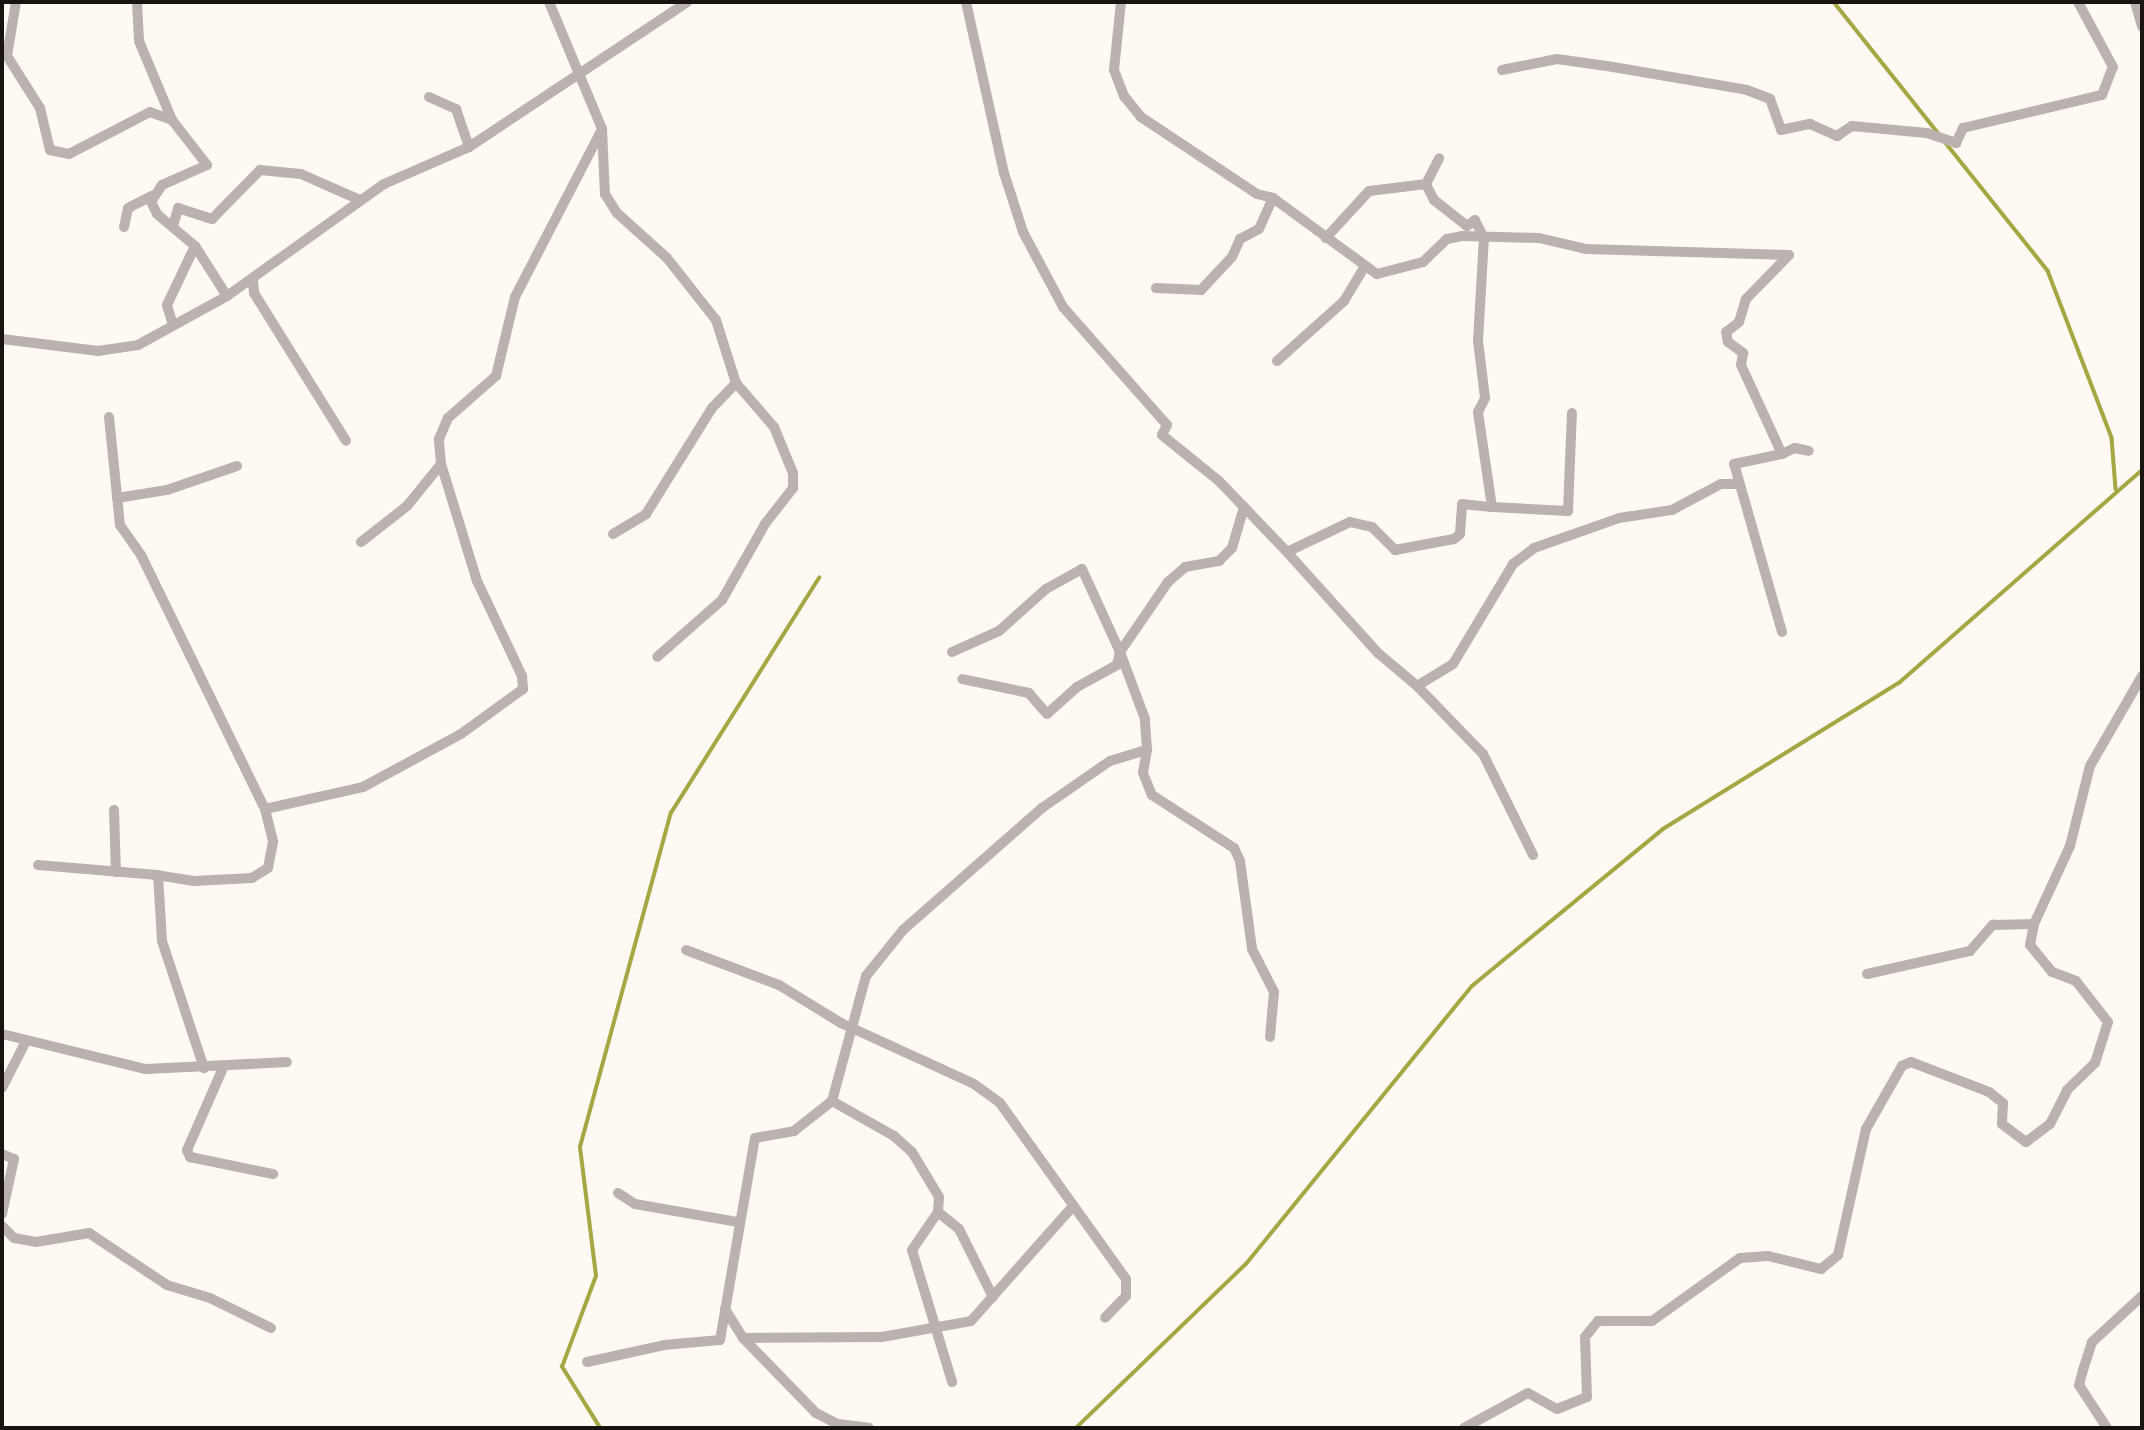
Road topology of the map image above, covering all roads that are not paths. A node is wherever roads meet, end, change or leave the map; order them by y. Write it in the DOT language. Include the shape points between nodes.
graph roads {
  1 [pos="16,2"];
  2 [pos="137,2"];
  3 [pos="549,2"];
  4 [pos="687,2"];
  5 [pos="966,2"];
  6 [pos="1121,2"];
  7 [pos="2078,2"];
  8 [pos="2135,2"];
  9 [pos="2142,27"];
  10 [pos="4,56"];
  11 [pos="1502,70"];
  12 [pos="576,77"];
  13 [pos="429,97"];
  14 [pos="172,120"];
  15 [pos="602,129"];
  16 [pos="469,147"];
  17 [pos="1439,158"];
  18 [pos="1426,184"];
  19 [pos="154,193"];
  20 [pos="1273,198"];
  21 [pos="360,200"];
  22 [pos="173,226"];
  23 [pos="124,227"];
  24 [pos="1326,238"];
  25 [pos="1484,238"];
  26 [pos="195,246"];
  27 [pos="1365,266"];
  28 [pos="253,280"];
  29 [pos="1156,288"];
  30 [pos="228,296"];
  31 [pos="173,325"];
  32 [pos="2,339"];
  33 [pos="1277,361"];
  34 [pos="736,383"];
  35 [pos="1572,413"];
  36 [pos="109,417"];
  37 [pos="346,441"];
  38 [pos="1809,451"];
  39 [pos="1782,454"];
  40 [pos="441,464"];
  41 [pos="237,466"];
  42 [pos="1737,484"];
  43 [pos="117,498"];
  44 [pos="1244,507"];
  45 [pos="1492,507"];
  46 [pos="613,534"];
  47 [pos="361,542"];
  48 [pos="1287,552"];
  49 [pos="1782,632"];
  50 [pos="952,652"];
  51 [pos="1120,652"];
  52 [pos="657,657"];
  53 [pos="2142,676"];
  54 [pos="962,679"];
  55 [pos="1417,686"];
  56 [pos="1147,750"];
  57 [pos="265,808"];
  58 [pos="114,810"];
  59 [pos="1533,855"];
  60 [pos="38,865"];
  61 [pos="116,872"];
  62 [pos="158,876"];
  63 [pos="2034,924"];
  64 [pos="687,950"];
  65 [pos="1867,974"];
  66 [pos="850,1027"];
  67 [pos="2,1034"];
  68 [pos="1270,1037"];
  69 [pos="26,1041"];
  70 [pos="287,1062"];
  71 [pos="204,1068"];
  72 [pos="223,1068"];
  73 [pos="2,1088"];
  74 [pos="832,1101"];
  75 [pos="2,1154"];
  76 [pos="273,1174"];
  77 [pos="618,1193"];
  78 [pos="1073,1206"];
  79 [pos="939,1212"];
  80 [pos="2,1214"];
  81 [pos="738,1222"];
  82 [pos="2,1226"];
  83 [pos="2142,1296"];
  84 [pos="993,1297"];
  85 [pos="725,1309"];
  86 [pos="1105,1318"];
  87 [pos="271,1328"];
  88 [pos="935,1331"];
  89 [pos="743,1338"];
  90 [pos="587,1362"];
  91 [pos="952,1382"];
  92 [pos="869,1428"];
  93 [pos="1464,1428"];
  94 [pos="2107,1428"];
  1 -- 10 [label="street"];
  2 -- 14 [label="street" via="139,41"];
  3 -- 12 [label="street"];
  4 -- 12 [label="street"];
  5 -- 44 [label="street" via="1004,173 1045,279 1063,307 1147,397 1167,425 1162,435"];
  6 -- 20 [label="street" via="1114,70 1124,96 1141,117 1257,194"];
  7 -- 11 [label="street" via="2113,67 2102,95 1962,128 1956,143 1927,134 1852,126 1837,136 1810,124 1780,130 1770,99 1747,90 1613,67 1556,59"];
  8 -- 9 [label="street"];
  10 -- 14 [label="street" via="40,108 44,137 58,155 150,113"];
  12 -- 15 [label="street"];
  12 -- 16 [label="street"];
  13 -- 16 [label="street" via="456,109"];
  14 -- 19 [label="street" via="207,165"];
  15 -- 34 [label="street" via="605,194 617,214 667,258 716,320"];
  15 -- 40 [label="street" via="515,297 496,376 448,418 439,439"];
  16 -- 21 [label="street"];
  17 -- 18 [label="street"];
  18 -- 24 [label="street" via="1369,191"];
  18 -- 25 [label="street" via="1434,200 1467,226 1475,220"];
  19 -- 22 [label="street" via="157,214"];
  19 -- 23 [label="street" via="144,204 128,208"];
  20 -- 24 [label="street"];
  20 -- 29 [label="street" via="1259,229 1240,239 1231,257 1201,290"];
  21 -- 22 [label="street" via="301,174 260,170 212,219 178,208"];
  21 -- 28 [label="street"];
  22 -- 26 [label="street"];
  24 -- 27 [label="street"];
  25 -- 27 [label="street" via="1447,239 1423,262 1402,270 1377,274"];
  25 -- 39 [label="street" via="1539,238 1586,248 1789,255 1746,299 1738,322 1726,332 1728,342 1743,353 1741,365"];
  25 -- 45 [label="street" via="1478,341 1485,398 1478,412"];
  26 -- 30 [label="street"];
  26 -- 31 [label="street" via="167,304"];
  27 -- 33 [label="street" via="1344,301"];
  28 -- 30 [label="street"];
  28 -- 37 [label="street" via="254,293"];
  30 -- 31 [label="street"];
  31 -- 32 [label="street" via="138,345 98,351"];
  34 -- 46 [label="street" via="712,408 646,514"];
  34 -- 52 [label="street" via="774,427 793,473 793,488 722,600"];
  35 -- 45 [label="street" via="1568,511"];
  36 -- 43 [label="street"];
  38 -- 39 [label="street" via="1795,448"];
  39 -- 42 [label="street" via="1734,464"];
  40 -- 47 [label="street" via="407,506"];
  40 -- 57 [label="street" via="477,581 522,676 523,689 461,734 363,788"];
  41 -- 43 [label="street" via="167,490"];
  42 -- 49 [label="street"];
  42 -- 55 [label="street" via="1721,484 1672,510 1619,519 1534,548 1513,564 1453,664"];
  43 -- 57 [label="street" via="120,524 141,555"];
  44 -- 48 [label="street"];
  44 -- 51 [label="street" via="1232,548 1219,561 1185,567 1168,582"];
  45 -- 48 [label="street" via="1462,504 1460,534 1410,551 1395,550 1363,523 1349,522"];
  48 -- 55 [label="street" via="1378,653"];
  50 -- 51 [label="street" via="999,631 1046,589 1082,569"];
  51 -- 54 [label="street" via="1116,665 1077,687 1047,714 1029,692"];
  51 -- 56 [label="street" via="1145,719"];
  53 -- 63 [label="street" via="2090,766 2070,846"];
  55 -- 59 [label="street" via="1483,754"];
  56 -- 66 [label="street" via="1110,761 1042,808 903,930 866,976"];
  56 -- 68 [label="street" via="1143,773 1152,795 1234,848 1240,861 1252,949 1274,992"];
  57 -- 62 [label="street" via="273,842 268,868 260,874 194,881"];
  58 -- 61 [label="street"];
  60 -- 61 [label="street"];
  61 -- 62 [label="street"];
  62 -- 71 [label="street" via="162,941"];
  63 -- 65 [label="street" via="1993,925 1969,951"];
  63 -- 93 [label="street" via="2030,945 2052,972 2076,981 2108,1022 2095,1063 2067,1090 2050,1124 2026,1142 2002,1124 2003,1103 1989,1092 1946,1080 1911,1062 1902,1066 1866,1129 1838,1255 1821,1269 1768,1256 1740,1258 1652,1321 1598,1321 1584,1337 1587,1396 1557,1409 1528,1393"];
  64 -- 66 [label="street" via="779,985"];
  66 -- 74 [label="street"];
  66 -- 78 [label="street" via="974,1084 1000,1103"];
  67 -- 69 [label="street"];
  69 -- 71 [label="street" via="146,1069"];
  69 -- 73 [label="street"];
  70 -- 72 [label="street"];
  71 -- 72 [label="street"];
  72 -- 76 [label="street" via="187,1150 190,1157"];
  74 -- 79 [label="street" via="860,1113 912,1152 939,1197"];
  74 -- 81 [label="street" via="794,1131 755,1138"];
  75 -- 80 [label="street" via="14,1159"];
  77 -- 81 [label="street" via="635,1204"];
  78 -- 84 [label="street"];
  78 -- 86 [label="street" via="1126,1279 1126,1296"];
  79 -- 84 [label="street" via="959,1229"];
  79 -- 88 [label="street" via="912,1250"];
  81 -- 85 [label="street"];
  82 -- 87 [label="street" via="14,1238 36,1242 89,1233 167,1285 210,1298"];
  83 -- 94 [label="street" via="2092,1342 2079,1385"];
  84 -- 88 [label="street" via="971,1321"];
  85 -- 89 [label="street"];
  85 -- 90 [label="street" via="720,1340 664,1345"];
  88 -- 89 [label="street" via="882,1337"];
  88 -- 91 [label="street"];
  89 -- 92 [label="street" via="816,1413 838,1424"];
}
